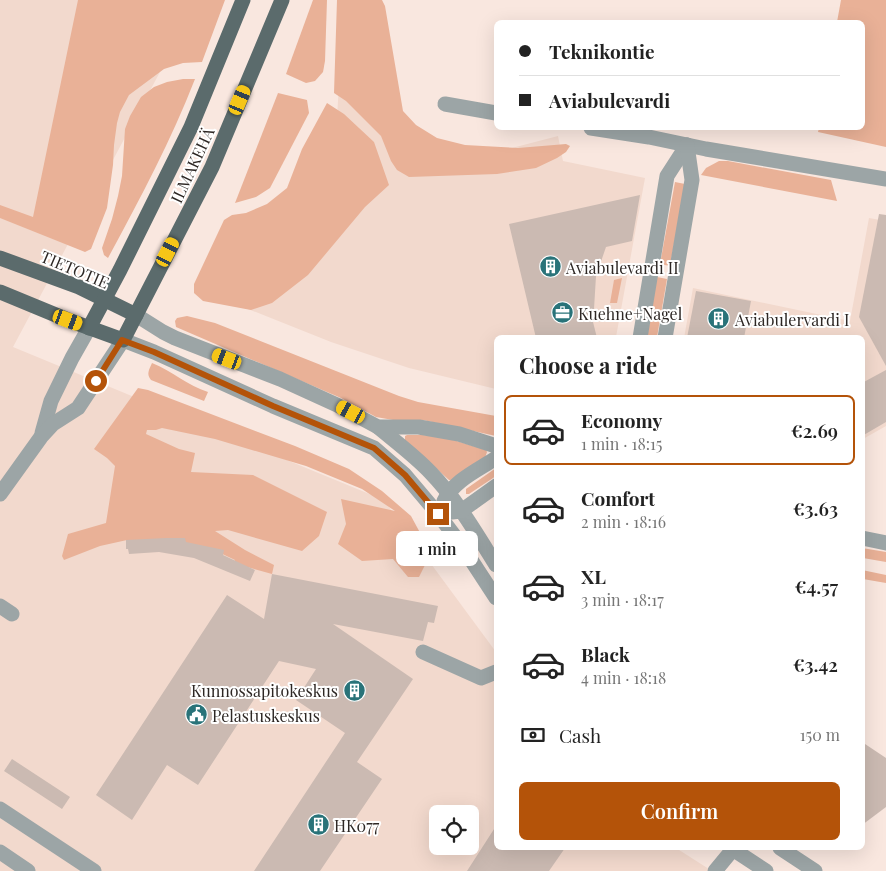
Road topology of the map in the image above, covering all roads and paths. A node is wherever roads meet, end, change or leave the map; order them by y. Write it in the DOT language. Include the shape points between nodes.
graph roads {
  1 [pos="243,0"];
  2 [pos="282,0"];
  3 [pos="445,104"];
  4 [pos="494,112"];
  5 [pos="604,130"];
  6 [pos="687,145"];
  7 [pos="886,179"];
  8 [pos="0,258"];
  9 [pos="0,292"];
  10 [pos="104,300"];
  11 [pos="136,315"];
  12 [pos="89,328"];
  13 [pos="640,335"];
  14 [pos="666,335"];
  15 [pos="122,340"];
  16 [pos="378,427"];
  17 [pos="41,437"];
  18 [pos="494,445"];
  19 [pos="494,459"];
  20 [pos="494,487"];
  21 [pos="448,493"];
  22 [pos="0,494"];
  23 [pos="461,511"];
  24 [pos="438,514"];
  25 [pos="865,539"];
  26 [pos="886,543"];
  27 [pos="494,562"];
  28 [pos="494,595"];
  29 [pos="423,652"];
  30 [pos="494,673"];
  31 [pos="0,809"];
  32 [pos="731,850"];
  33 [pos="734,850"];
  34 [pos="756,850"];
  35 [pos="783,850"];
  36 [pos="0,852"];
  37 [pos="757,869"];
  38 [pos="28,871"];
  39 [pos="94,871"];
  40 [pos="715,871"];
  41 [pos="815,871"];
  1 -- 10 [label="main road, ILMAKEHÄ" via="191,127"];
  2 -- 11 [label="main road, ILMAKEHÄ" via="212,167"];
  3 -- 4 [label="street"];
  5 -- 6 [label="street"];
  6 -- 7 [label="street"];
  6 -- 13 [label="street" via="667,176"];
  6 -- 14 [label="street" via="692,180"];
  8 -- 10 [label="main road, TIETOTIE" via="79,287"];
  9 -- 12 [label="main road"];
  10 -- 11 [label="main road, TIETOTIE"];
  10 -- 12 [label="main road, ILMAKEHÄ"];
  11 -- 15 [label="main road, ILMAKEHÄ"];
  11 -- 16 [label="street" via="169,335 280,379"];
  12 -- 15 [label="main road"];
  12 -- 17 [label="street" via="51,401"];
  15 -- 17 [label="street" via="78,408 53,424"];
  15 -- 24 [label="street" via="374,448 405,475"];
  16 -- 18 [label="street" via="419,427 459,434"];
  16 -- 21 [label="street"];
  17 -- 22 [label="street"];
  19 -- 21 [label="street"];
  20 -- 23 [label="street"];
  21 -- 23 [label="street"];
  21 -- 24 [label="street"];
  23 -- 24 [label="street"];
  23 -- 27 [label="street"];
  24 -- 28 [label="street"];
  25 -- 26 [label="street"];
  29 -- 30 [label="street" via="481,678"];
  31 -- 39 [label="street"];
  32 -- 40 [label="street"];
  33 -- 37 [label="street"];
  34 -- 37 [label="street"];
  35 -- 41 [label="street"];
  36 -- 38 [label="street"];
}
